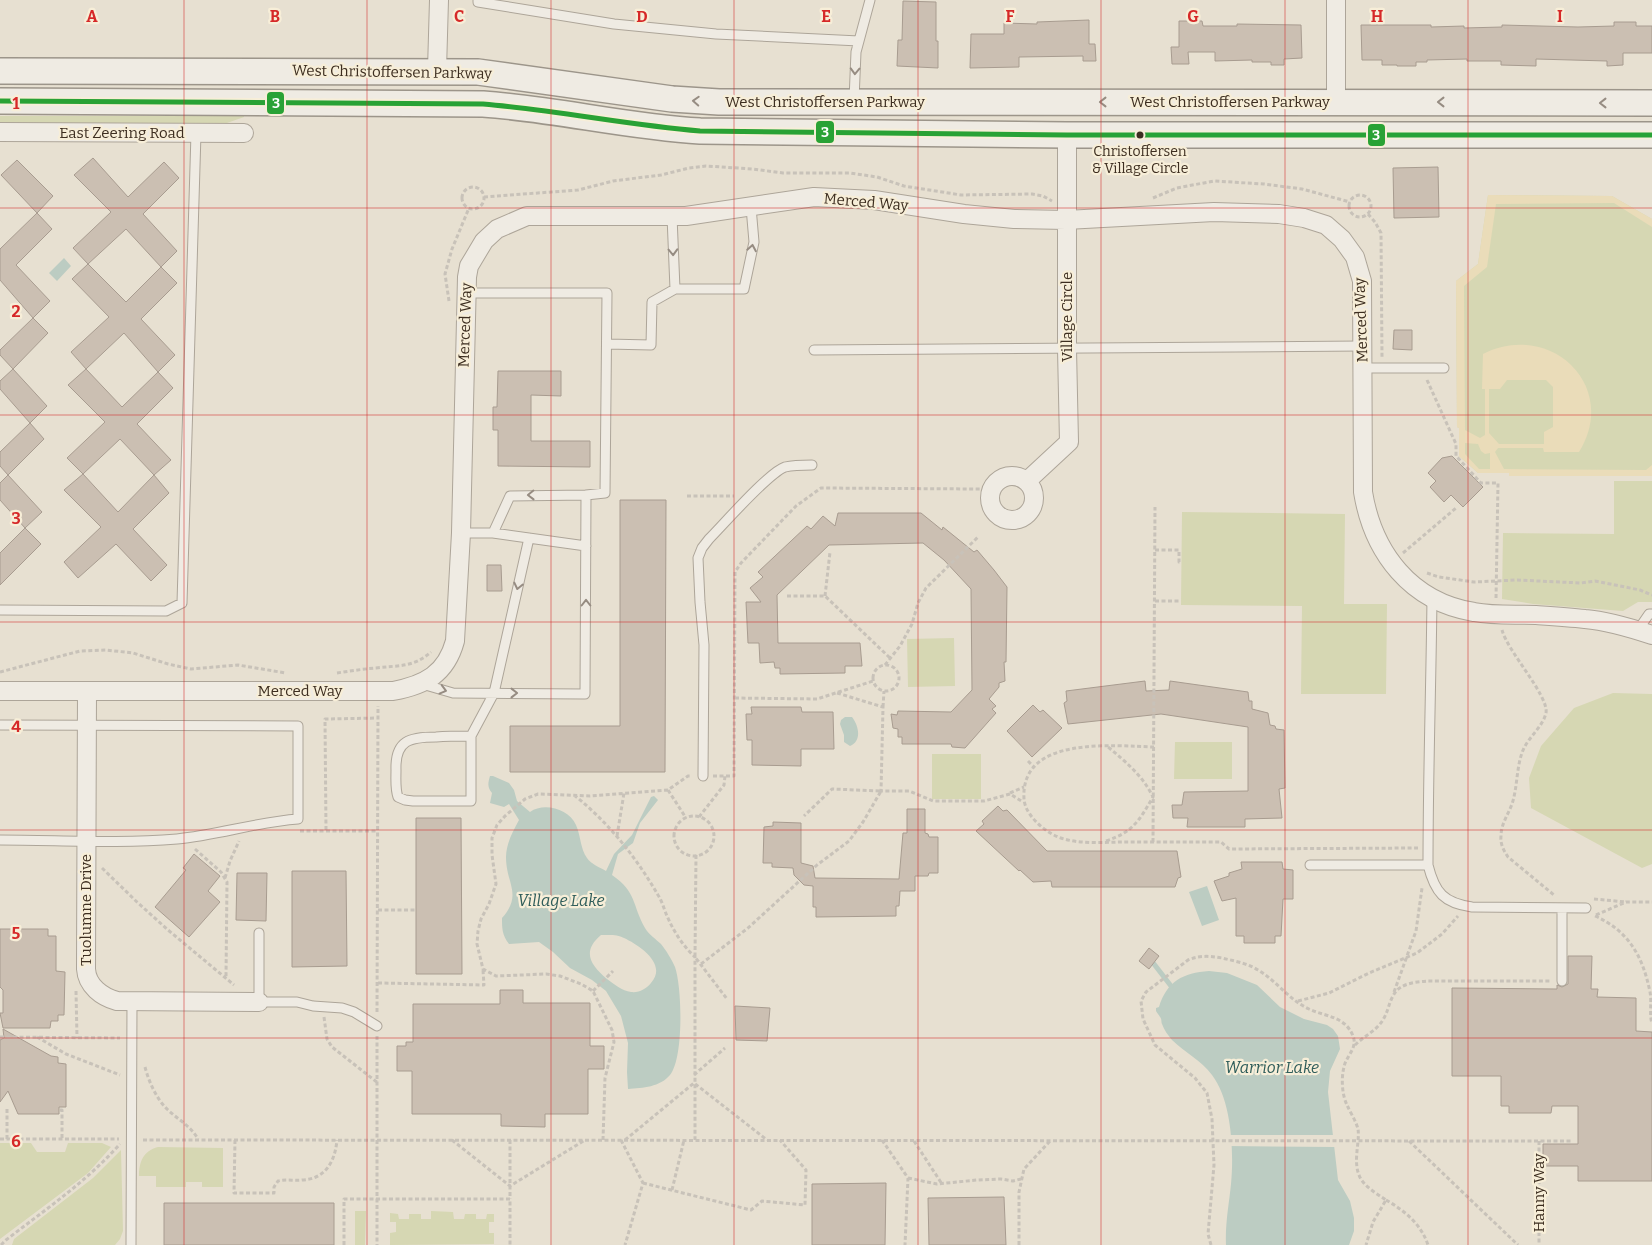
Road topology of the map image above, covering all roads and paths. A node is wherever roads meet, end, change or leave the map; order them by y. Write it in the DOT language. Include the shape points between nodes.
graph roads {
  1 [pos="439,0"];
  2 [pos="478,0"];
  3 [pos="870,0"];
  4 [pos="1336,0"];
  5 [pos="859,41"];
  6 [pos="437,70"];
  7 [pos="0,71"];
  8 [pos="0,101"];
  9 [pos="854,101"];
  10 [pos="346,102"];
  11 [pos="1336,102"];
  12 [pos="1652,103"];
  13 [pos="0,132"];
  14 [pos="196,133"];
  15 [pos="244,133"];
  16 [pos="1068,135"];
  17 [pos="1652,136"];
  18 [pos="484,197"];
  19 [pos="1144,199"];
  20 [pos="1054,202"];
  21 [pos="1350,202"];
  22 [pos="751,207"];
  23 [pos="469,208"];
  24 [pos="1368,214"];
  25 [pos="672,216"];
  26 [pos="1066,220"];
  27 [pos="674,289"];
  28 [pos="466,294"];
  29 [pos="449,302"];
  30 [pos="607,344"];
  31 [pos="1362,346"];
  32 [pos="1067,349"];
  33 [pos="814,350"];
  34 [pos="1363,368"];
  35 [pos="1382,368"];
  36 [pos="1422,368"];
  37 [pos="1444,368"];
  38 [pos="812,465"];
  39 [pos="1026,482"];
  40 [pos="980,489"];
  41 [pos="586,495"];
  42 [pos="687,496"];
  43 [pos="734,496"];
  44 [pos="1155,507"];
  45 [pos="1456,508"];
  46 [pos="461,532"];
  47 [pos="493,533"];
  48 [pos="979,536"];
  49 [pos="529,538"];
  50 [pos="586,546"];
  51 [pos="1155,550"];
  52 [pos="830,552"];
  53 [pos="1400,556"];
  54 [pos="1181,562"];
  55 [pos="1423,572"];
  56 [pos="1496,582"];
  57 [pos="1652,595"];
  58 [pos="787,596"];
  59 [pos="825,596"];
  60 [pos="1432,598"];
  61 [pos="1155,601"];
  62 [pos="1181,601"];
  63 [pos="1496,602"];
  64 [pos="0,610"];
  65 [pos="1652,614"];
  66 [pos="1500,626"];
  67 [pos="1645,633"];
  68 [pos="434,649"];
  69 [pos="890,658"];
  70 [pos="884,665"];
  71 [pos="0,672"];
  72 [pos="292,674"];
  73 [pos="334,674"];
  74 [pos="873,681"];
  75 [pos="421,684"];
  76 [pos="884,690"];
  77 [pos="0,691"];
  78 [pos="87,691"];
  79 [pos="494,693"];
  80 [pos="837,693"];
  81 [pos="735,698"];
  82 [pos="378,703"];
  83 [pos="883,707"];
  84 [pos="378,718"];
  85 [pos="0,725"];
  86 [pos="87,726"];
  87 [pos="471,736"];
  88 [pos="1108,746"];
  89 [pos="1154,747"];
  90 [pos="1028,761"];
  91 [pos="1034,767"];
  92 [pos="703,776"];
  93 [pos="725,776"];
  94 [pos="1024,787"];
  95 [pos="668,790"];
  96 [pos="881,790"];
  97 [pos="624,793"];
  98 [pos="574,794"];
  99 [pos="1010,794"];
  100 [pos="1154,797"];
  101 [pos="1024,802"];
  102 [pos="804,816"];
  103 [pos="699,817"];
  104 [pos="686,818"];
  105 [pos="326,830"];
  106 [pos="378,831"];
  107 [pos="299,832"];
  108 [pos="617,836"];
  109 [pos="247,839"];
  110 [pos="0,840"];
  111 [pos="1103,842"];
  112 [pos="1154,842"];
  113 [pos="86,846"];
  114 [pos="1421,848"];
  115 [pos="195,849"];
  116 [pos="696,855"];
  117 [pos="1310,865"];
  118 [pos="1428,865"];
  119 [pos="225,878"];
  120 [pos="1422,885"];
  121 [pos="1557,898"];
  122 [pos="1626,902"];
  123 [pos="1652,902"];
  124 [pos="1586,903"];
  125 [pos="378,910"];
  126 [pos="417,910"];
  127 [pos="1562,912"];
  128 [pos="1460,914"];
  129 [pos="1594,916"];
  130 [pos="259,933"];
  131 [pos="1408,956"];
  132 [pos="695,957"];
  133 [pos="700,964"];
  134 [pos="483,969"];
  135 [pos="613,971"];
  136 [pos="226,977"];
  137 [pos="1562,981"];
  138 [pos="378,983"];
  139 [pos="76,989"];
  140 [pos="240,990"];
  141 [pos="593,991"];
  142 [pos="1393,995"];
  143 [pos="726,999"];
  144 [pos="1297,1001"];
  145 [pos="132,1002"];
  146 [pos="260,1002"];
  147 [pos="321,1013"];
  148 [pos="1652,1023"];
  149 [pos="377,1026"];
  150 [pos="1,1036"];
  151 [pos="36,1037"];
  152 [pos="77,1038"];
  153 [pos="121,1038"];
  154 [pos="1355,1046"];
  155 [pos="726,1048"];
  156 [pos="144,1061"];
  157 [pos="122,1075"];
  158 [pos="694,1075"];
  159 [pos="378,1083"];
  160 [pos="694,1083"];
  161 [pos="7,1109"];
  162 [pos="60,1110"];
  163 [pos="0,1140"];
  164 [pos="7,1140"];
  165 [pos="62,1140"];
  166 [pos="132,1140"];
  167 [pos="198,1140"];
  168 [pos="235,1140"];
  169 [pos="337,1140"];
  170 [pos="378,1140"];
  171 [pos="452,1140"];
  172 [pos="510,1140"];
  173 [pos="585,1140"];
  174 [pos="603,1140"];
  175 [pos="623,1140"];
  176 [pos="684,1140"];
  177 [pos="695,1140"];
  178 [pos="767,1140"];
  179 [pos="780,1140"];
  180 [pos="882,1140"];
  181 [pos="914,1140"];
  182 [pos="1051,1140"];
  183 [pos="1214,1141"];
  184 [pos="1357,1141"];
  185 [pos="1409,1141"];
  186 [pos="1539,1141"];
  187 [pos="1572,1141"];
  188 [pos="908,1178"];
  189 [pos="1022,1179"];
  190 [pos="643,1183"];
  191 [pos="942,1184"];
  192 [pos="510,1186"];
  193 [pos="672,1190"];
  194 [pos="378,1199"];
  195 [pos="510,1199"];
  196 [pos="1386,1200"];
  197 [pos="1,1245"];
  198 [pos="131,1245"];
  199 [pos="344,1245"];
  200 [pos="378,1245"];
  201 [pos="510,1245"];
  202 [pos="625,1245"];
  203 [pos="905,1245"];
  204 [pos="1020,1245"];
  205 [pos="1211,1245"];
  206 [pos="1366,1245"];
  207 [pos="1428,1245"];
  208 [pos="1518,1245"];
  209 [pos="1539,1245"];
  1 -- 6 [label="street"];
  2 -- 5 [label="lane" via="614,24 716,34"];
  3 -- 5 [label="lane"];
  4 -- 11 [label="street"];
  5 -- 9 [label="lane, one-way"];
  6 -- 7 [label="street, West Christoffersen Parkway"];
  9 -- 6 [label="street, West Christoffersen Parkway, one-way" via="672,99 500,74"];
  6 -- 10 [label="street" via="436,84 431,88 355,90"];
  8 -- 10 [label="street, West Christoffersen Parkway"];
  11 -- 9 [label="street, West Christoffersen Parkway, one-way"];
  10 -- 16 [label="street, West Christoffersen Parkway" via="507,106 700,131"];
  12 -- 11 [label="street, West Christoffersen Parkway, one-way"];
  13 -- 14 [label="street, East Zeering Road"];
  14 -- 15 [label="street, East Zeering Road"];
  14 -- 64 [label="lane" via="182,603 166,611"];
  16 -- 17 [label="street, West Christoffersen Parkway"];
  16 -- 26 [label="street, Village Circle"];
  18 -- 20 [label="path" via="578,190 706,166 783,173 850,173 960,195 1032,194"];
  18 -- 23 [label="path" via="480,207"];
  18 -- 23 [label="path" via="478,188 467,188 462,193 462,200"];
  19 -- 21 [label="path" via="1214,181 1302,189"];
  21 -- 24 [label="path" via="1353,215 1360,218"];
  21 -- 24 [label="path" via="1356,196 1367,197 1372,207"];
  22 -- 25 [label="street, Merced Way"];
  22 -- 26 [label="street, Merced Way" via="814,197 841,198 1014,219"];
  27 -- 22 [label="lane, one-way" via="744,289 754,242"];
  23 -- 29 [label="path" via="445,274"];
  24 -- 35 [label="path" via="1381,233"];
  25 -- 27 [label="lane, one-way"];
  25 -- 28 [label="street, Merced Way" via="527,216 510,222 496,228 475,253 469,266"];
  26 -- 31 [label="street, Merced Way" via="1214,212 1279,214 1326,225 1342,240 1359,268"];
  26 -- 32 [label="street, Village Circle"];
  27 -- 30 [label="lane" via="652,302 651,345"];
  28 -- 30 [label="lane" via="607,293"];
  28 -- 46 [label="street, Merced Way"];
  30 -- 41 [label="lane" via="605,493"];
  31 -- 32 [label="lane"];
  31 -- 34 [label="street, Merced Way"];
  32 -- 33 [label="lane"];
  32 -- 39 [label="street, Village Circle" via="1069,442"];
  34 -- 35 [label="lane"];
  34 -- 60 [label="street, Merced Way" via="1363,492 1366,512 1386,554 1401,574"];
  35 -- 36 [label="lane"];
  36 -- 37 [label="lane"];
  36 -- 56 [label="path" via="1456,444 1456,456 1481,482 1498,483"];
  38 -- 92 [label="lane" via="783,468 768,478 709,540 698,558 704,645"];
  40 -- 81 [label="path" via="822,488 796,506 735,572"];
  41 -- 47 [label="lane, one-way" via="510,496"];
  41 -- 50 [label="lane"];
  42 -- 43 [label="path"];
  44 -- 51 [label="path"];
  45 -- 53 [label="path"];
  46 -- 47 [label="lane"];
  46 -- 75 [label="street, Merced Way" via="455,640 446,664"];
  47 -- 49 [label="lane"];
  48 -- 69 [label="path" via="926,588 912,624"];
  49 -- 50 [label="lane"];
  49 -- 79 [label="lane, one-way"];
  79 -- 50 [label="lane, one-way" via="585,694"];
  51 -- 54 [label="path" via="1179,550"];
  51 -- 61 [label="path"];
  52 -- 59 [label="path"];
  55 -- 56 [label="path" via="1474,582"];
  56 -- 57 [label="path" via="1595,581"];
  56 -- 63 [label="path"];
  58 -- 59 [label="path"];
  59 -- 69 [label="path"];
  60 -- 67 [label="street, Merced Way" via="1472,612 1588,619"];
  60 -- 118 [label="lane"];
  61 -- 62 [label="path"];
  61 -- 89 [label="path"];
  65 -- 67 [label="lane" via="1649,614"];
  66 -- 121 [label="path" via="1508,646 1541,694 1546,711 1520,758 1512,804 1500,837 1508,857"];
  68 -- 73 [label="path" via="423,659 402,667"];
  69 -- 70 [label="path"];
  70 -- 74 [label="path" via="875,670"];
  70 -- 76 [label="path" via="896,669 899,678 893,689"];
  71 -- 72 [label="path" via="80,651 106,650 133,653 191,669 238,665"];
  74 -- 76 [label="path" via="876,687"];
  74 -- 80 [label="path"];
  75 -- 78 [label="street, Merced Way" via="393,691"];
  75 -- 79 [label="lane, one-way" via="453,693"];
  76 -- 83 [label="path"];
  77 -- 78 [label="street, Merced Way"];
  78 -- 86 [label="street, Tuolumne Drive"];
  79 -- 87 [label="lane"];
  80 -- 81 [label="path" via="817,699"];
  80 -- 83 [label="path"];
  81 -- 93 [label="path" via="734,776"];
  82 -- 84 [label="path"];
  83 -- 96 [label="path"];
  84 -- 105 [label="path" via="325,719"];
  84 -- 106 [label="path"];
  85 -- 86 [label="lane"];
  86 -- 113 [label="street, Tuolumne Drive"];
  86 -- 113 [label="lane" via="298,726 298,819 193,837"];
  87 -- 87 [label="lane" via="414,737 403,745 396,757 398,797 414,801 471,801"];
  88 -- 89 [label="path"];
  88 -- 91 [label="path" via="1072,748 1058,752"];
  88 -- 100 [label="path" via="1143,779"];
  89 -- 100 [label="path"];
  90 -- 91 [label="path"];
  91 -- 94 [label="path"];
  92 -- 93 [label="path"];
  92 -- 95 [label="path" via="688,776"];
  93 -- 103 [label="path" via="724,785"];
  94 -- 99 [label="path"];
  94 -- 101 [label="path"];
  95 -- 97 [label="path"];
  95 -- 104 [label="path"];
  96 -- 99 [label="path" via="909,790 933,801 984,801"];
  96 -- 102 [label="path" via="832,789"];
  96 -- 133 [label="path" via="849,841 817,865 748,928"];
  97 -- 98 [label="path"];
  97 -- 108 [label="path"];
  98 -- 108 [label="path"];
  98 -- 134 [label="path" via="538,794 525,799 497,825 492,838 496,884 478,931 477,944"];
  99 -- 101 [label="path"];
  100 -- 111 [label="path" via="1134,826 1122,836"];
  100 -- 112 [label="path"];
  101 -- 111 [label="path" via="1029,813 1047,832 1072,841"];
  103 -- 104 [label="path"];
  103 -- 116 [label="path" via="710,824 714,837 708,849"];
  104 -- 116 [label="path" via="677,826 676,844 684,853"];
  105 -- 106 [label="path"];
  105 -- 107 [label="path"];
  106 -- 125 [label="path"];
  108 -- 132 [label="path" via="659,896 684,947"];
  109 -- 119 [label="path" via="239,841"];
  110 -- 113 [label="lane"];
  111 -- 112 [label="path"];
  112 -- 114 [label="path" via="1220,842 1229,849"];
  113 -- 136 [label="path" via="137,902"];
  113 -- 145 [label="street, Tuolumne Drive" via="87,978 105,996"];
  115 -- 119 [label="path"];
  116 -- 132 [label="path"];
  117 -- 118 [label="lane"];
  118 -- 127 [label="lane" via="1437,890 1459,905"];
  119 -- 136 [label="path" via="228,888"];
  120 -- 131 [label="path" via="1416,932"];
  122 -- 123 [label="path"];
  122 -- 124 [label="path"];
  122 -- 129 [label="path"];
  124 -- 127 [label="lane"];
  125 -- 126 [label="path"];
  125 -- 138 [label="path"];
  127 -- 129 [label="path"];
  127 -- 137 [label="lane"];
  128 -- 131 [label="path" via="1431,944"];
  129 -- 148 [label="path" via="1615,926 1640,958 1651,994"];
  130 -- 146 [label="lane"];
  131 -- 142 [label="path"];
  131 -- 144 [label="path" via="1329,993"];
  132 -- 133 [label="path"];
  132 -- 158 [label="path"];
  133 -- 143 [label="path"];
  134 -- 138 [label="path" via="484,985"];
  134 -- 141 [label="path" via="496,976 560,976"];
  135 -- 141 [label="path"];
  136 -- 140 [label="path"];
  137 -- 142 [label="path" via="1411,982"];
  138 -- 149 [label="path"];
  139 -- 152 [label="path"];
  141 -- 174 [label="path" via="612,1030 614,1042 605,1078"];
  142 -- 154 [label="path" via="1384,1018"];
  144 -- 154 [label="path" via="1309,1009 1338,1018 1348,1027"];
  144 -- 183 [label="path" via="1258,970 1240,962 1209,956 1197,956 1181,965 1146,992 1141,1001 1143,1019 1155,1045 1195,1078 1207,1093"];
  145 -- 146 [label="street, Tuolumne Drive"];
  145 -- 166 [label="lane"];
  146 -- 149 [label="lane" via="297,1002 342,1008"];
  147 -- 159 [label="path" via="332,1047"];
  149 -- 159 [label="path"];
  150 -- 151 [label="path"];
  151 -- 152 [label="path"];
  151 -- 157 [label="path" via="66,1054"];
  152 -- 153 [label="path"];
  154 -- 184 [label="path" via="1344,1067 1343,1085 1345,1102 1358,1130"];
  155 -- 158 [label="path"];
  156 -- 167 [label="path" via="158,1098"];
  158 -- 160 [label="path"];
  159 -- 170 [label="path"];
  160 -- 175 [label="path"];
  160 -- 177 [label="path"];
  160 -- 178 [label="path"];
  161 -- 164 [label="path"];
  162 -- 165 [label="path"];
  163 -- 164 [label="path"];
  164 -- 165 [label="path"];
  165 -- 197 [label="path" via="124,1140 86,1179"];
  166 -- 167 [label="path"];
  166 -- 198 [label="lane"];
  167 -- 168 [label="path"];
  168 -- 169 [label="path"];
  168 -- 169 [label="path" via="234,1193 274,1193 278,1181 309,1180 321,1175 331,1165"];
  169 -- 170 [label="path"];
  170 -- 171 [label="path"];
  170 -- 194 [label="path"];
  171 -- 172 [label="path"];
  171 -- 192 [label="path"];
  172 -- 173 [label="path"];
  172 -- 192 [label="path"];
  173 -- 174 [label="path"];
  173 -- 192 [label="path"];
  174 -- 175 [label="path"];
  175 -- 176 [label="path"];
  175 -- 190 [label="path"];
  176 -- 177 [label="path"];
  176 -- 193 [label="path"];
  177 -- 178 [label="path"];
  178 -- 179 [label="path"];
  179 -- 180 [label="path"];
  179 -- 193 [label="path" via="806,1170 805,1205 762,1201 751,1210"];
  180 -- 181 [label="path"];
  180 -- 188 [label="path"];
  181 -- 182 [label="path"];
  181 -- 191 [label="path"];
  182 -- 183 [label="path"];
  182 -- 189 [label="path" via="1024,1169"];
  183 -- 184 [label="path"];
  183 -- 205 [label="path" via="1208,1234"];
  184 -- 185 [label="path"];
  184 -- 196 [label="path" via="1358,1175 1369,1189"];
  185 -- 186 [label="path"];
  185 -- 208 [label="path"];
  186 -- 187 [label="path"];
  186 -- 209 [label="path, Hanny Way"];
  188 -- 191 [label="path"];
  188 -- 203 [label="path"];
  189 -- 191 [label="path"];
  189 -- 204 [label="path" via="1019,1192"];
  190 -- 193 [label="path"];
  190 -- 202 [label="path"];
  192 -- 195 [label="path"];
  194 -- 195 [label="path"];
  194 -- 199 [label="path" via="344,1199"];
  194 -- 200 [label="path"];
  195 -- 201 [label="path"];
  196 -- 206 [label="path" via="1373,1222"];
  196 -- 207 [label="path" via="1410,1217"];
}
